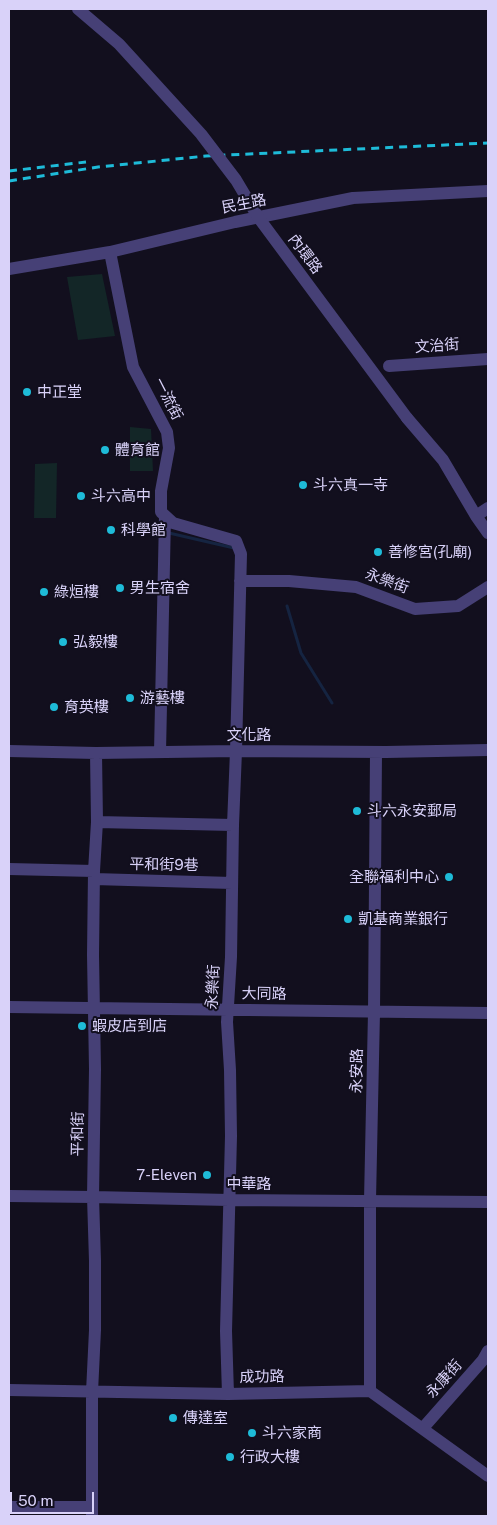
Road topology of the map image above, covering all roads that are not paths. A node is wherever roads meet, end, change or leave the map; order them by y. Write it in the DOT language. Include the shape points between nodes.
graph roads {
  1 [pos="78,9"];
  2 [pos="488,191"];
  3 [pos="110,252"];
  4 [pos="9,269"];
  5 [pos="488,359"];
  6 [pos="388,366"];
  7 [pos="488,508"];
  8 [pos="476,516"];
  9 [pos="165,517"];
  10 [pos="488,533"];
  11 [pos="240,581"];
  12 [pos="488,588"];
  13 [pos="488,750"];
  14 [pos="9,751"];
  15 [pos="236,751"];
  16 [pos="160,752"];
  17 [pos="376,752"];
  18 [pos="96,753"];
  19 [pos="97,822"];
  20 [pos="233,824"];
  21 [pos="9,869"];
  22 [pos="94,875"];
  23 [pos="232,883"];
  24 [pos="9,1007"];
  25 [pos="94,1009"];
  26 [pos="228,1010"];
  27 [pos="374,1012"];
  28 [pos="488,1013"];
  29 [pos="9,1196"];
  30 [pos="93,1197"];
  31 [pos="228,1200"];
  32 [pos="370,1200"];
  33 [pos="488,1202"];
  34 [pos="488,1351"];
  35 [pos="9,1390"];
  36 [pos="370,1391"];
  37 [pos="92,1392"];
  38 [pos="228,1394"];
  39 [pos="422,1428"];
  40 [pos="488,1476"];
  41 [pos="9,1507"];
  42 [pos="92,1511"];
  1 -- 8 [label="street, 內環路, bridge" via="119,44 201,134 236,180 258,217 407,418 443,460"];
  2 -- 3 [label="street, 民生路" via="353,198"];
  3 -- 4 [label="street, 民生路"];
  3 -- 9 [label="street, 一流街" via="133,368 167,432 169,448 161,491 161,512"];
  5 -- 6 [label="street, 文治街"];
  7 -- 8 [label="street"];
  8 -- 10 [label="street, 內環路"];
  9 -- 11 [label="street, 永樂街" via="173,523 236,541 241,554"];
  9 -- 16 [label="street, 一流街"];
  11 -- 12 [label="street, 永樂街" via="356,586 415,609 458,606"];
  11 -- 15 [label="street, 永樂街"];
  13 -- 17 [label="street, 文化路"];
  14 -- 18 [label="street, 文化路"];
  15 -- 16 [label="street, 文化路"];
  15 -- 17 [label="street, 文化路"];
  15 -- 20 [label="street, 永樂街"];
  16 -- 18 [label="street, 文化路"];
  17 -- 27 [label="street, 永安路"];
  18 -- 19 [label="street, 平和街"];
  19 -- 20 [label="street"];
  19 -- 22 [label="street, 平和街"];
  20 -- 23 [label="street, 永樂街"];
  21 -- 22 [label="street, 平和街9巷"];
  22 -- 23 [label="street, 平和街9巷"];
  22 -- 25 [label="street, 平和街"];
  23 -- 26 [label="street, 永樂街"];
  24 -- 25 [label="street, 大同路"];
  25 -- 26 [label="street, 大同路"];
  25 -- 30 [label="street, 平和街"];
  26 -- 27 [label="street, 大同路"];
  26 -- 31 [label="street, 永樂街" via="231,1136"];
  27 -- 28 [label="street, 大同路"];
  27 -- 32 [label="street, 永安路"];
  29 -- 30 [label="street, 中華路"];
  30 -- 31 [label="street, 中華路"];
  30 -- 37 [label="street, 平和街" via="96,1261"];
  31 -- 32 [label="street, 中華路"];
  31 -- 38 [label="street, 永樂街"];
  32 -- 33 [label="street, 中華路"];
  32 -- 36 [label="street, 永安路"];
  34 -- 39 [label="street, 永康街"];
  35 -- 37 [label="street, 成功路"];
  36 -- 38 [label="street, 成功路"];
  36 -- 39 [label="street"];
  37 -- 38 [label="street, 成功路"];
  37 -- 42 [label="street, 平和街"];
  39 -- 40 [label="street"];
  41 -- 42 [label="street"];
}
